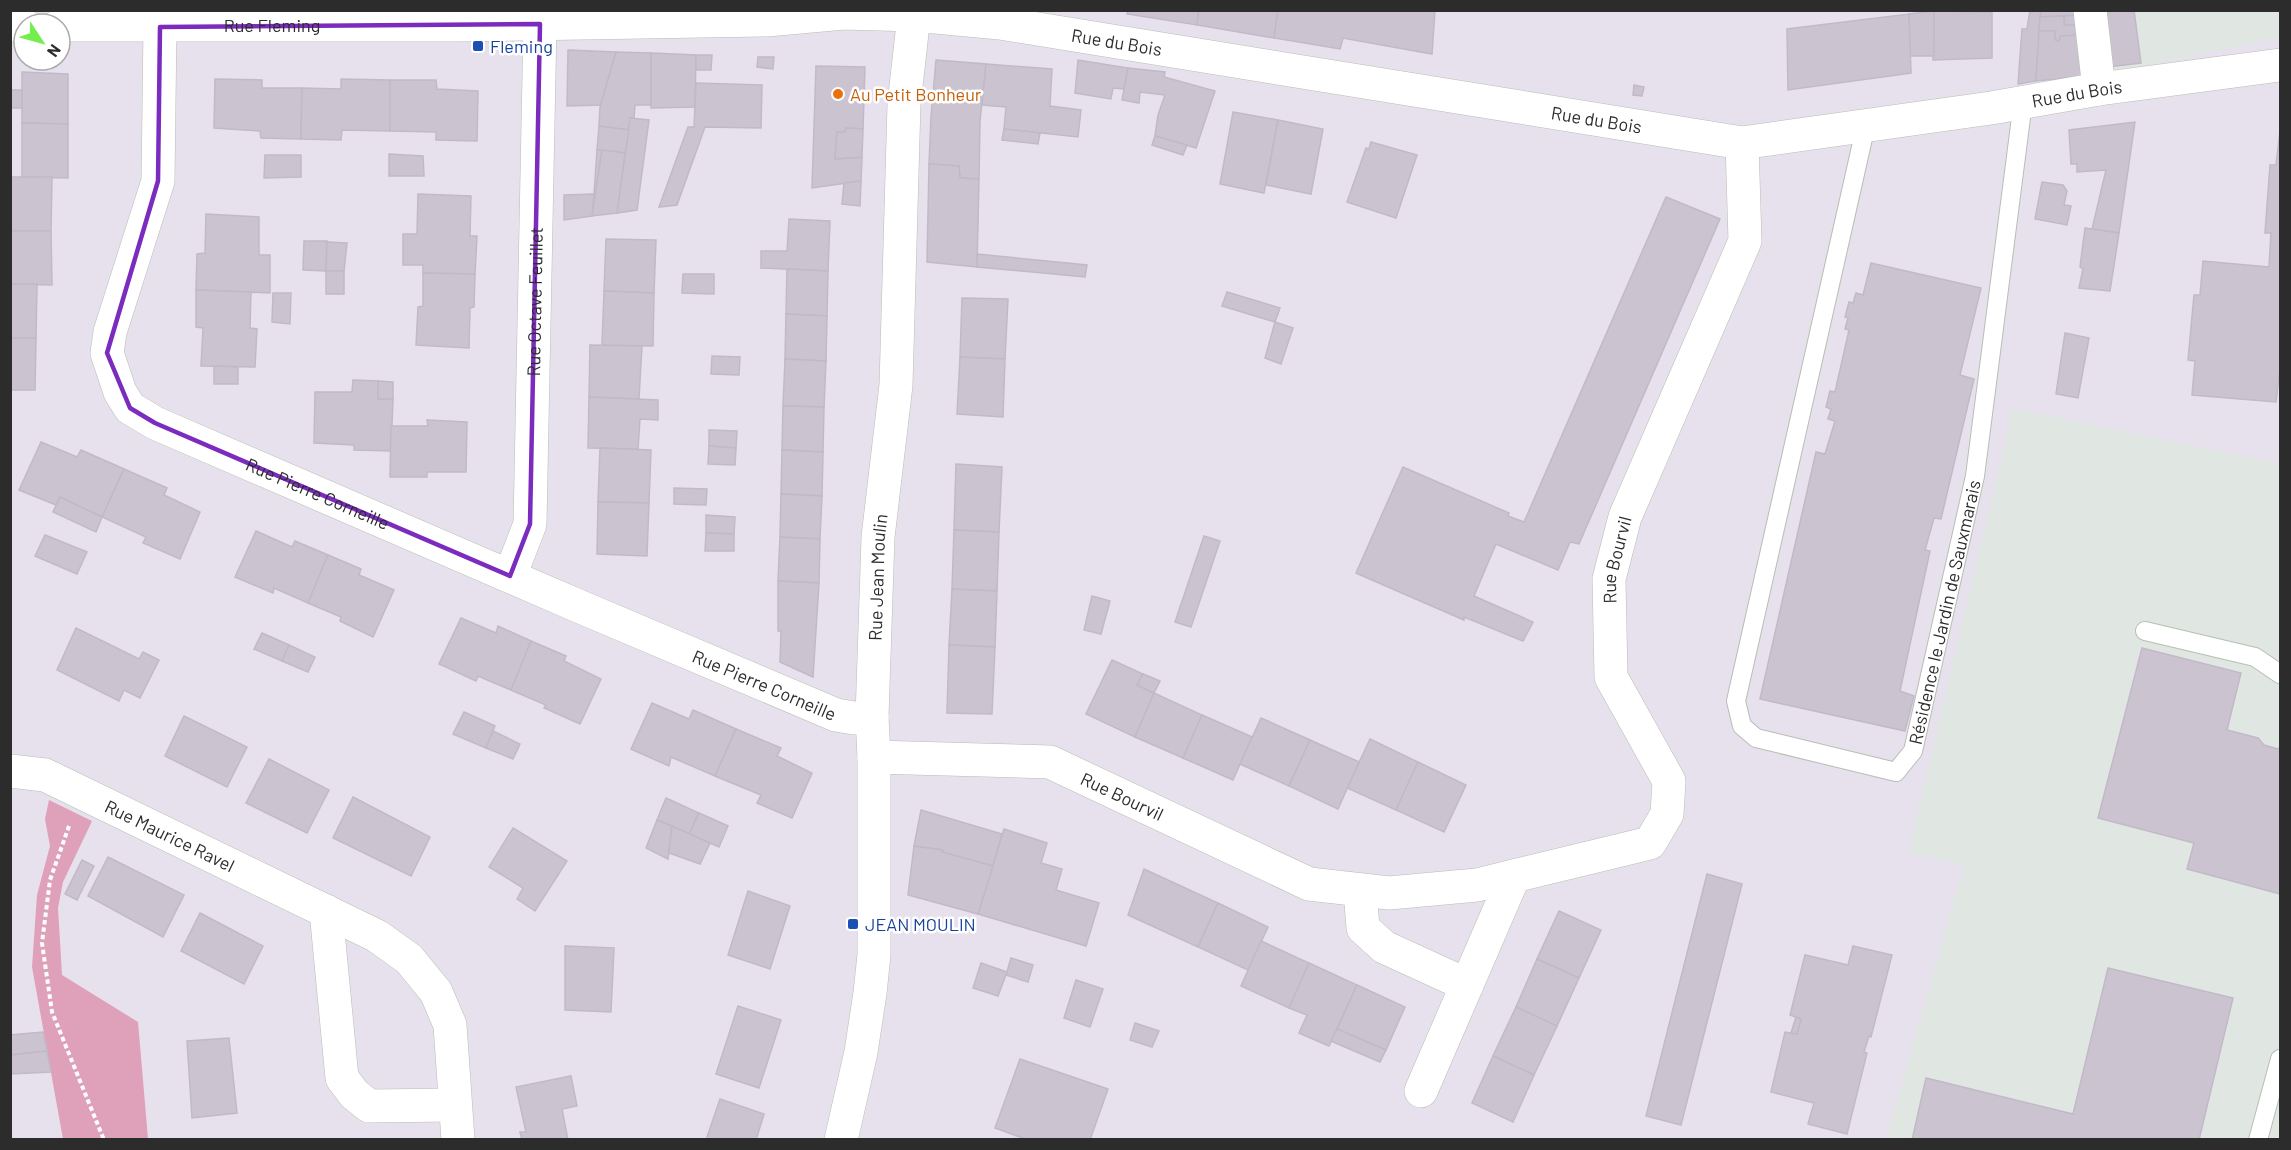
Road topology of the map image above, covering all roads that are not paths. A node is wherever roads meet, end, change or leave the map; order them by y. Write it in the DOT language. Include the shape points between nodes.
graph roads {
  1 [pos="2090,10"];
  2 [pos="843,12"];
  3 [pos="914,15"];
  4 [pos="457,18"];
  5 [pos="540,24"];
  6 [pos="72,26"];
  7 [pos="160,27"];
  8 [pos="2280,65"];
  9 [pos="2099,89"];
  10 [pos="2023,102"];
  11 [pos="1866,125"];
  12 [pos="1742,143"];
  13 [pos="510,576"];
  14 [pos="2145,631"];
  15 [pos="2280,674"];
  16 [pos="872,717"];
  17 [pos="874,757"];
  18 [pos="10,771"];
  19 [pos="1514,876"];
  20 [pos="1360,890"];
  21 [pos="326,911"];
  22 [pos="1467,985"];
  23 [pos="2280,1059"];
  24 [pos="1421,1091"];
  25 [pos="455,1105"];
  26 [pos="458,1140"];
  27 [pos="840,1140"];
  28 [pos="2258,1140"];
  1 -- 9 [label="street"];
  2 -- 3 [label="street, Rue Fleming"];
  2 -- 5 [label="street, Rue Fleming" via="767,20"];
  3 -- 12 [label="street, Rue du Bois" via="999,23"];
  3 -- 16 [label="street, Rue Jean Moulin" via="904,104 896,385 878,537"];
  4 -- 5 [label="street, Rue Fleming"];
  4 -- 7 [label="street, Rue Fleming"];
  5 -- 13 [label="street, Rue Octave Feuillet" via="530,524"];
  6 -- 7 [label="street, Rue Fleming"];
  7 -- 13 [label="street, Rue Pierre Corneille" via="158,181 110,332 107,353 120,392 130,408 165,428"];
  8 -- 9 [label="street, Rue du Bois"];
  9 -- 10 [label="street, Rue du Bois"];
  10 -- 11 [label="street, Rue du Bois"];
  10 -- 11 [label="lane, Résidence le Jardin de Sauxmarais" via="1976,476 1913,751 1896,772 1756,738 1742,726 1736,701"];
  11 -- 12 [label="street, Rue du Bois"];
  12 -- 19 [label="street, Rue Bourvil" via="1745,241 1624,518 1609,579 1611,677 1669,781 1667,814 1650,843"];
  13 -- 16 [label="street, Rue Pierre Corneille" via="836,715"];
  14 -- 15 [label="lane" via="2256,657"];
  16 -- 17 [label="street, Rue Jean Moulin"];
  17 -- 20 [label="street, Rue Bourvil" via="1050,762 1309,884"];
  17 -- 27 [label="street, Rue Jean Moulin" via="870,993"];
  18 -- 21 [label="street, Rue Maurice Ravel" via="45,775"];
  19 -- 20 [label="street, Rue Bourvil" via="1476,885 1389,893"];
  19 -- 22 [label="street"];
  20 -- 22 [label="street" via="1364,928 1384,947"];
  21 -- 25 [label="street, Rue Maurice Ravel" via="377,936 409,959 436,992 450,1025"];
  21 -- 25 [label="street" via="342,1078 369,1106"];
  22 -- 24 [label="street"];
  23 -- 28 [label="lane"];
  25 -- 26 [label="street, Rue Maurice Ravel"];
}
